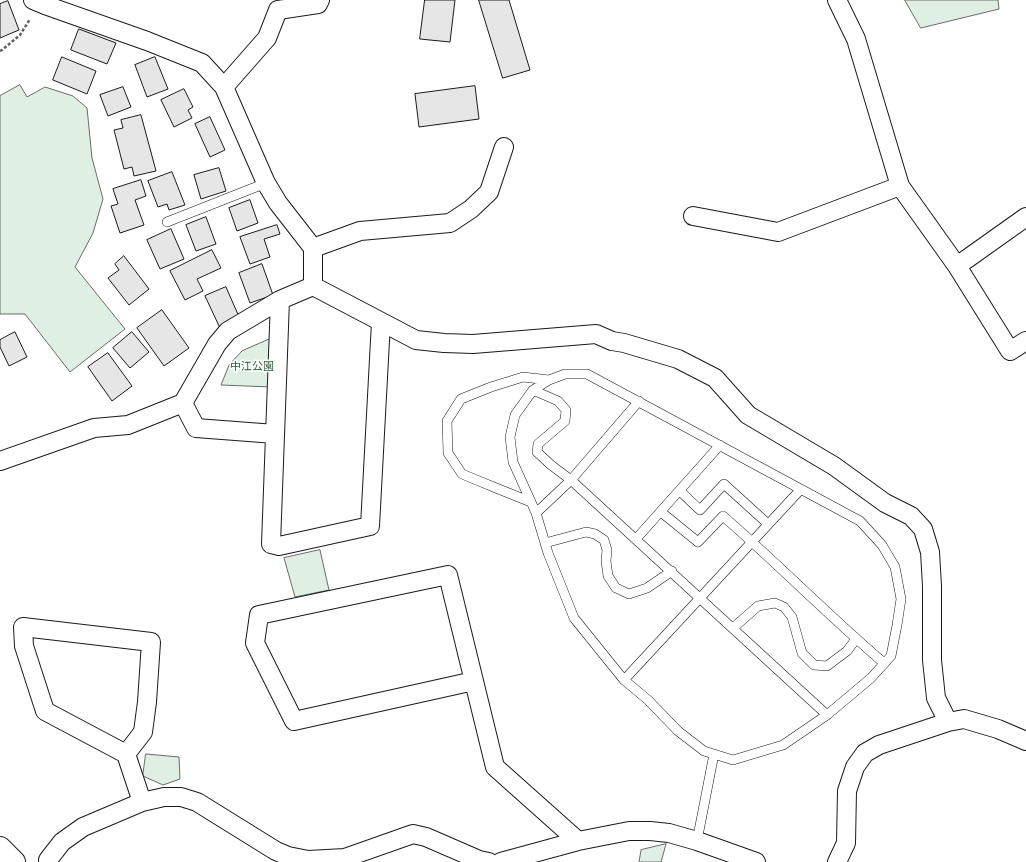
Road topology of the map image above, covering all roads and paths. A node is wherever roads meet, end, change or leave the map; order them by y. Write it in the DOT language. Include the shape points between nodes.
graph roads {
  1 [pos="320,0"];
  2 [pos="837,0"];
  3 [pos="36,1"];
  4 [pos="0,51"];
  5 [pos="224,87"];
  6 [pos="504,147"];
  7 [pos="266,183"];
  8 [pos="900,186"];
  9 [pos="693,216"];
  10 [pos="1026,217"];
  11 [pos="167,222"];
  12 [pos="313,248"];
  13 [pos="957,266"];
  14 [pos="313,286"];
  15 [pos="280,300"];
  16 [pos="381,322"];
  17 [pos="1026,341"];
  18 [pos="550,380"];
  19 [pos="533,390"];
  20 [pos="639,401"];
  21 [pos="183,403"];
  22 [pos="275,434"];
  23 [pos="720,445"];
  24 [pos="0,461"];
  25 [pos="571,480"];
  26 [pos="801,489"];
  27 [pos="680,491"];
  28 [pos="531,502"];
  29 [pos="661,512"];
  30 [pos="536,513"];
  31 [pos="768,524"];
  32 [pos="636,539"];
  33 [pos="752,541"];
  34 [pos="545,543"];
  35 [pos="672,571"];
  36 [pos="699,597"];
  37 [pos="733,628"];
  38 [pos="856,639"];
  39 [pos="884,663"];
  40 [pos="624,680"];
  41 [pos="474,681"];
  42 [pos="827,715"];
  43 [pos="948,722"];
  44 [pos="1026,741"];
  45 [pos="126,754"];
  46 [pos="714,754"];
  47 [pos="142,802"];
  48 [pos="578,841"];
  49 [pos="697,841"];
  50 [pos="0,848"];
  51 [pos="14,862"];
  52 [pos="48,862"];
  53 [pos="489,862"];
  54 [pos="501,862"];
  55 [pos="756,862"];
  56 [pos="837,862"];
  1 -- 5 [label="street" via="318,4 278,10 268,38"];
  2 -- 8 [label="street" via="856,39"];
  3 -- 4 [label="path" via="20,35"];
  3 -- 5 [label="street" via="202,63"];
  5 -- 7 [label="street"];
  6 -- 12 [label="street" via="489,192 471,209 450,223 360,231"];
  7 -- 11 [label="lane"];
  7 -- 12 [label="street"];
  8 -- 9 [label="street" via="778,232"];
  8 -- 13 [label="street"];
  10 -- 13 [label="street"];
  12 -- 14 [label="street"];
  13 -- 17 [label="street" via="1010,352"];
  14 -- 15 [label="street"];
  14 -- 16 [label="street"];
  15 -- 21 [label="street" via="228,331 217,344"];
  15 -- 22 [label="street"];
  16 -- 22 [label="street" via="370,526 279,546 271,544"];
  16 -- 43 [label="street" via="416,340 444,343 473,344 596,334 612,341 678,359 715,378 748,416 834,466 885,503 911,516 923,529 930,552 932,660 936,698"];
  18 -- 19 [label="lane"];
  18 -- 20 [label="lane" via="565,374 587,374"];
  18 -- 28 [label="lane" via="523,377 491,386 461,399 447,421 448,453 462,474"];
  19 -- 25 [label="lane" via="558,401 566,410 565,421 538,444 538,452"];
  19 -- 28 [label="lane" via="515,415 510,437 513,462"];
  20 -- 23 [label="lane"];
  20 -- 25 [label="lane"];
  21 -- 22 [label="street" via="196,428"];
  21 -- 24 [label="street" via="128,426 94,428"];
  23 -- 26 [label="lane"];
  23 -- 27 [label="lane"];
  25 -- 30 [label="lane"];
  25 -- 32 [label="lane"];
  26 -- 31 [label="lane"];
  26 -- 39 [label="lane" via="860,521 882,546 895,567 901,598 891,656"];
  27 -- 29 [label="lane"];
  27 -- 31 [label="lane" via="700,510 724,484"];
  28 -- 30 [label="lane"];
  29 -- 32 [label="lane"];
  29 -- 33 [label="lane" via="698,542 723,516"];
  30 -- 34 [label="lane"];
  31 -- 33 [label="lane"];
  32 -- 35 [label="lane"];
  33 -- 36 [label="lane"];
  33 -- 38 [label="lane"];
  34 -- 35 [label="lane" via="586,532 595,534 604,540 608,576 616,588 629,594 647,588"];
  34 -- 40 [label="lane" via="574,618"];
  35 -- 36 [label="lane"];
  36 -- 37 [label="lane"];
  36 -- 40 [label="lane"];
  37 -- 38 [label="lane" via="758,606 774,603 784,607 792,617 802,653 814,665 827,666 847,651"];
  37 -- 42 [label="lane"];
  38 -- 39 [label="lane"];
  39 -- 42 [label="lane" via="871,678"];
  40 -- 46 [label="lane" via="678,731 704,751"];
  41 -- 41 [label="street" via="448,575 259,615 255,643 294,721"];
  41 -- 48 [label="street" via="495,767"];
  42 -- 46 [label="lane" via="783,745 733,760"];
  43 -- 44 [label="street" via="964,719"];
  43 -- 56 [label="street" via="879,745 865,753 855,767 847,791 846,843"];
  45 -- 45 [label="street" via="45,711 24,646 23,627 152,642 143,732"];
  45 -- 47 [label="street"];
  46 -- 49 [label="lane"];
  47 -- 52 [label="street" via="83,827 62,842"];
  47 -- 53 [label="street" via="164,797 182,797 197,802 276,851 308,860 345,858 413,834 426,836"];
  48 -- 49 [label="street" via="629,831 643,831 669,833"];
  48 -- 54 [label="street"];
  49 -- 55 [label="street"];
  50 -- 51 [label="main road"];
}
